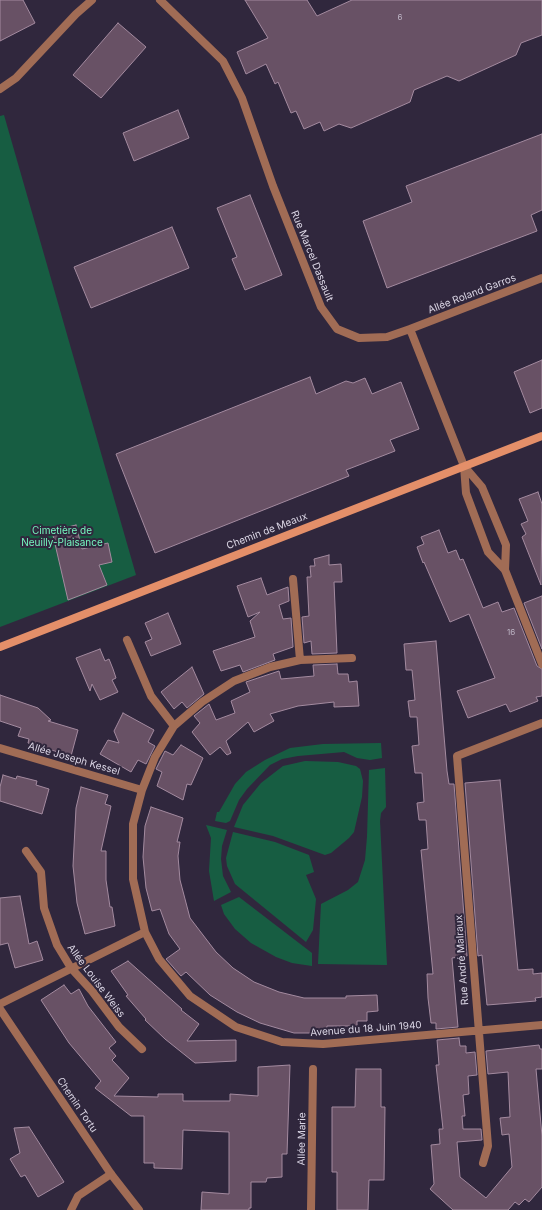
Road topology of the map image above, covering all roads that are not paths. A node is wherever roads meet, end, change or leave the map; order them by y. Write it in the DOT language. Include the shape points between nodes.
graph roads {
  1 [pos="92,0"];
  2 [pos="160,0"];
  3 [pos="0,89"];
  4 [pos="542,278"];
  5 [pos="410,329"];
  6 [pos="542,436"];
  7 [pos="464,466"];
  8 [pos="505,570"];
  9 [pos="293,579"];
  10 [pos="127,640"];
  11 [pos="0,647"];
  12 [pos="352,658"];
  13 [pos="300,660"];
  14 [pos="542,664"];
  15 [pos="542,723"];
  16 [pos="174,726"];
  17 [pos="0,748"];
  18 [pos="142,790"];
  19 [pos="26,851"];
  20 [pos="145,932"];
  21 [pos="71,968"];
  22 [pos="0,1004"];
  23 [pos="0,1009"];
  24 [pos="542,1025"];
  25 [pos="478,1031"];
  26 [pos="142,1049"];
  27 [pos="313,1069"];
  28 [pos="483,1163"];
  29 [pos="111,1174"];
  30 [pos="71,1210"];
  31 [pos="139,1210"];
  32 [pos="311,1210"];
  1 -- 3 [label="street" via="16,78"];
  2 -- 5 [label="street, Rue Marcel Dassault" via="223,61 242,98 321,308 337,329 359,338 387,337"];
  4 -- 5 [label="street, Allée Roland Garros"];
  5 -- 7 [label="street"];
  6 -- 7 [label="main road, Chemin de Meaux"];
  7 -- 8 [label="street" via="466,493 488,552"];
  7 -- 8 [label="street" via="482,487 506,545"];
  7 -- 11 [label="main road, Chemin de Meaux"];
  8 -- 14 [label="street"];
  9 -- 13 [label="street"];
  10 -- 16 [label="street" via="150,696"];
  12 -- 13 [label="street, Avenue du 18 Juin 1940"];
  13 -- 16 [label="street, Avenue du 18 Juin 1940" via="270,667 234,681 202,702"];
  15 -- 25 [label="street, Rue André Malraux" via="457,756"];
  16 -- 18 [label="street, Avenue du 18 Juin 1940" via="155,757"];
  17 -- 18 [label="street, Allée Joseph Kessel"];
  18 -- 20 [label="street, Avenue du 18 Juin 1940" via="133,824 133,879"];
  19 -- 21 [label="street, Allée Louise Weiss" via="41,872 44,908 57,946"];
  20 -- 21 [label="street"];
  20 -- 25 [label="street, Avenue du 18 Juin 1940" via="159,959 190,996 236,1027 282,1042 323,1044"];
  21 -- 22 [label="street"];
  21 -- 26 [label="street, Allée Louise Weiss" via="92,991 119,1028"];
  23 -- 29 [label="street, Chemin Tortu"];
  24 -- 25 [label="street, Avenue du 18 Juin 1940"];
  25 -- 28 [label="street, Rue André Malraux" via="488,1146"];
  27 -- 32 [label="street, Allée Marie"];
  29 -- 30 [label="street" via="78,1196"];
  29 -- 31 [label="street, Chemin Tortu"];
}
